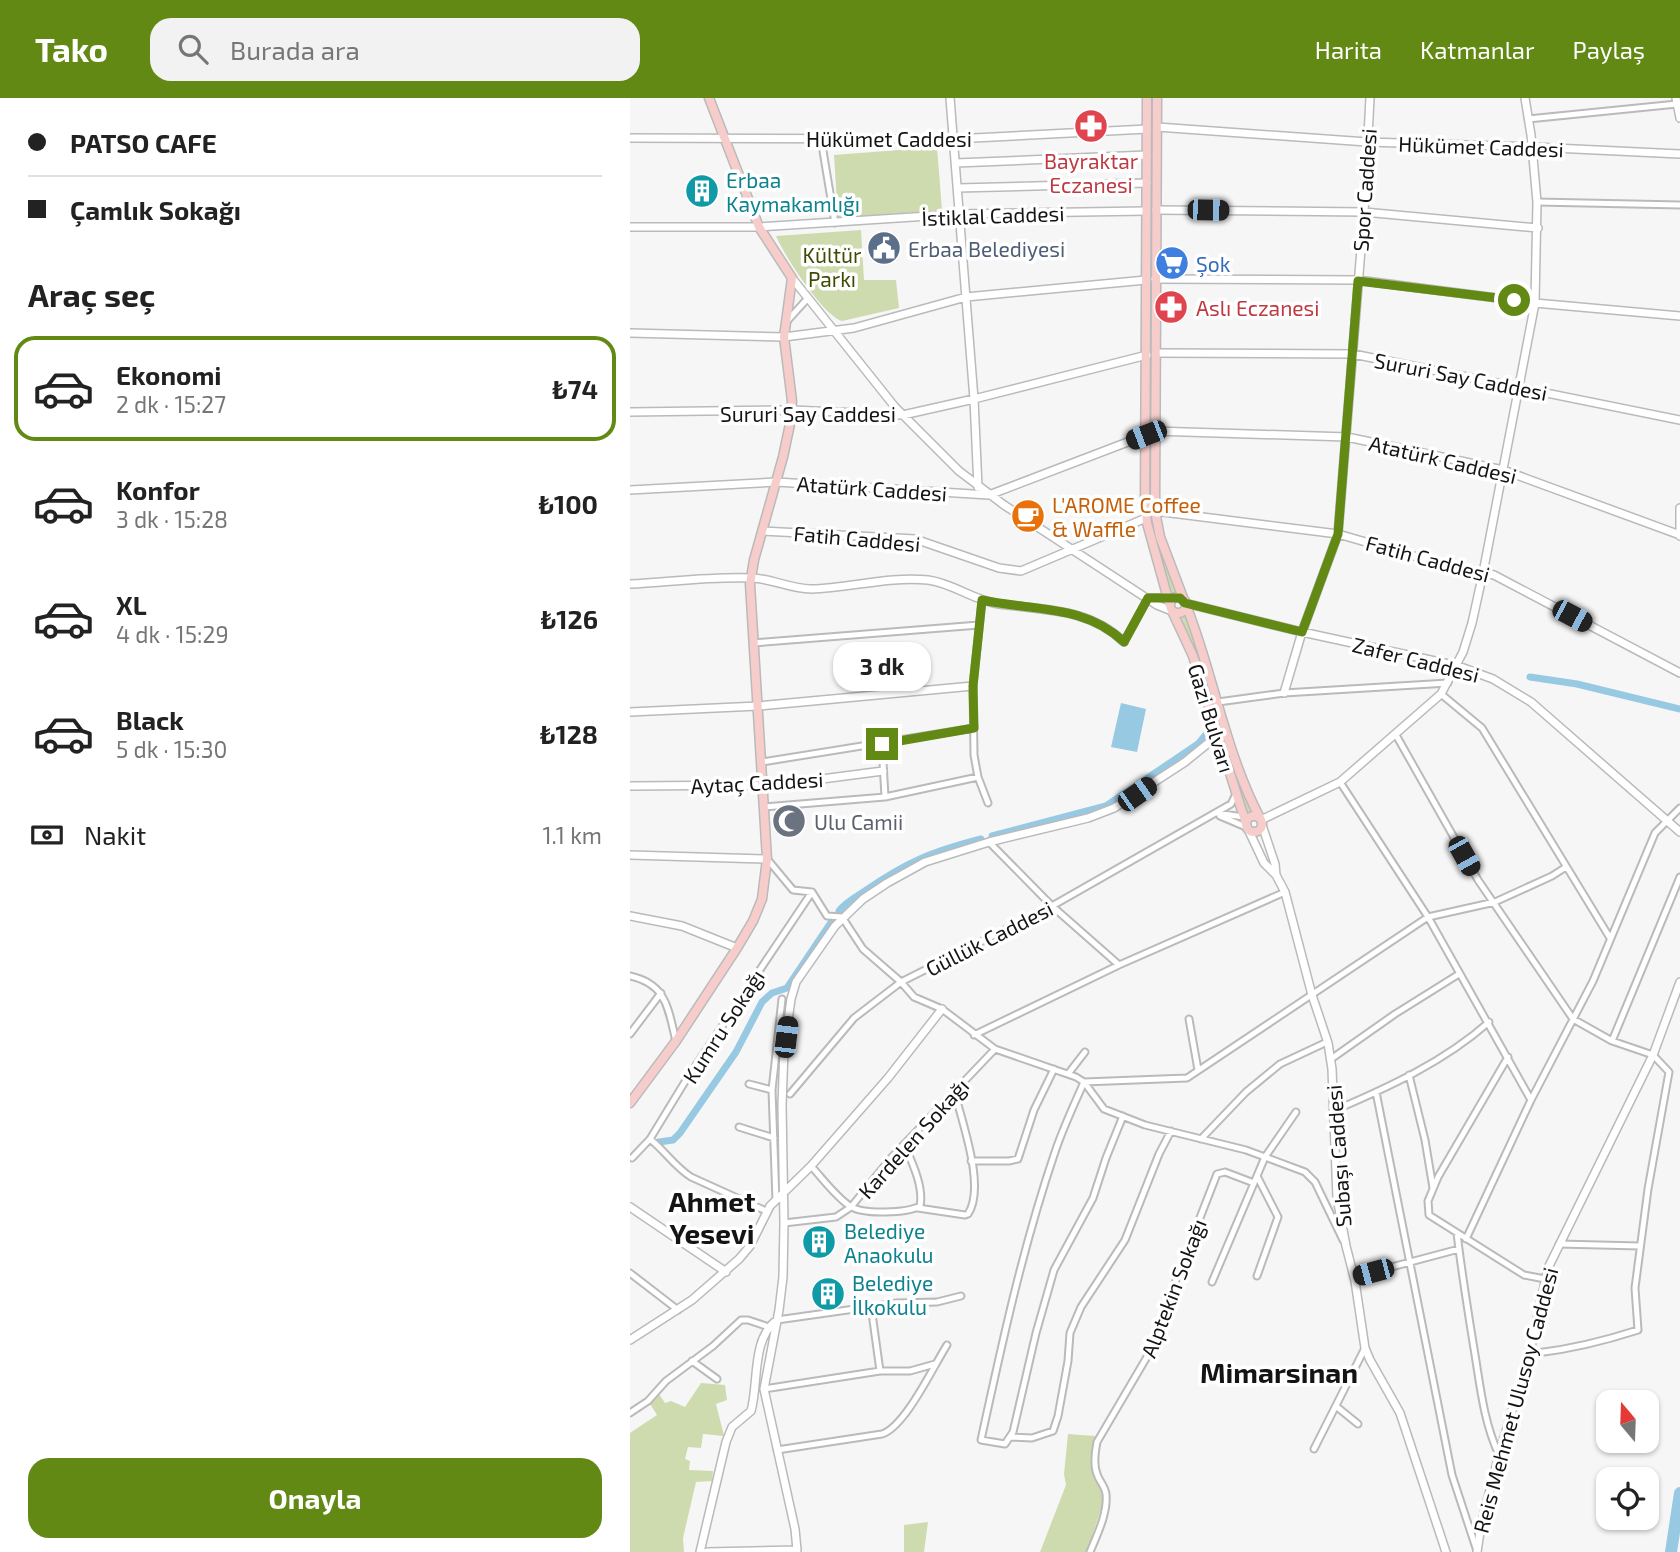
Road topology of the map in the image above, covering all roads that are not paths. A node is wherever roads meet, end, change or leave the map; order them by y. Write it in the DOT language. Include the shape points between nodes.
graph roads {
  1 [pos="709,98"];
  2 [pos="950,98"];
  3 [pos="1147,98"];
  4 [pos="1157,98"];
  5 [pos="1370,98"];
  6 [pos="1525,98"];
  7 [pos="1677,101"];
  8 [pos="1680,118"];
  9 [pos="1528,119"];
  10 [pos="1157,127"];
  11 [pos="1147,129"];
  12 [pos="723,137"];
  13 [pos="630,138"];
  14 [pos="821,139"];
  15 [pos="954,139"];
  16 [pos="1367,142"];
  17 [pos="1532,147"];
  18 [pos="1680,154"];
  19 [pos="1147,155"];
  20 [pos="956,163"];
  21 [pos="1147,183"];
  22 [pos="958,188"];
  23 [pos="1537,202"];
  24 [pos="1680,205"];
  25 [pos="1151,210"];
  26 [pos="1364,212"];
  27 [pos="960,214"];
  28 [pos="835,223"];
  29 [pos="630,227"];
  30 [pos="759,227"];
  31 [pos="1538,228"];
  32 [pos="792,278"];
  33 [pos="1151,279"];
  34 [pos="1358,281"];
  35 [pos="966,297"];
  36 [pos="808,298"];
  37 [pos="1535,303"];
  38 [pos="1680,316"];
  39 [pos="786,322"];
  40 [pos="836,331"];
  41 [pos="630,333"];
  42 [pos="784,337"];
  43 [pos="1151,354"];
  44 [pos="1353,354"];
  45 [pos="1520,387"];
  46 [pos="974,399"];
  47 [pos="792,410"];
  48 [pos="630,412"];
  49 [pos="903,415"];
  50 [pos="1680,420"];
  51 [pos="1154,430"];
  52 [pos="1146,435"];
  53 [pos="1347,437"];
  54 [pos="1503,470"];
  55 [pos="776,482"];
  56 [pos="978,487"];
  57 [pos="630,490"];
  58 [pos="989,495"];
  59 [pos="1680,508"];
  60 [pos="1155,511"];
  61 [pos="1146,518"];
  62 [pos="762,531"];
  63 [pos="1338,534"];
  64 [pos="1680,535"];
  65 [pos="1071,549"];
  66 [pos="1483,573"];
  67 [pos="750,578"];
  68 [pos="1165,582"];
  69 [pos="630,584"];
  70 [pos="1148,598"];
  71 [pos="982,600"];
  72 [pos="1177,603"];
  73 [pos="979,625"];
  74 [pos="1302,632"];
  75 [pos="1124,642"];
  76 [pos="753,643"];
  77 [pos="1458,666"];
  78 [pos="1680,673"];
  79 [pos="1448,683"];
  80 [pos="973,686"];
  81 [pos="1284,693"];
  82 [pos="1441,694"];
  83 [pos="1218,702"];
  84 [pos="758,706"];
  85 [pos="630,712"];
  86 [pos="974,728"];
  87 [pos="1396,735"];
  88 [pos="1217,736"];
  89 [pos="882,744"];
  90 [pos="762,762"];
  91 [pos="883,771"];
  92 [pos="978,777"];
  93 [pos="1340,782"];
  94 [pos="630,786"];
  95 [pos="763,786"];
  96 [pos="1236,795"];
  97 [pos="885,797"];
  98 [pos="988,803"];
  99 [pos="764,807"];
  100 [pos="1680,808"];
  101 [pos="1214,813"];
  102 [pos="1246,817"];
  103 [pos="1667,819"];
  104 [pos="1261,822"];
  105 [pos="1247,827"];
  106 [pos="1680,832"];
  107 [pos="989,842"];
  108 [pos="630,855"];
  109 [pos="767,859"];
  110 [pos="1566,866"];
  111 [pos="1276,875"];
  112 [pos="1680,877"];
  113 [pos="812,892"];
  114 [pos="1285,892"];
  115 [pos="1495,902"];
  116 [pos="1052,906"];
  117 [pos="630,916"];
  118 [pos="1428,916"];
  119 [pos="842,917"];
  120 [pos="1610,938"];
  121 [pos="737,948"];
  122 [pos="1119,965"];
  123 [pos="1459,974"];
  124 [pos="630,976"];
  125 [pos="901,982"];
  126 [pos="1680,982"];
  127 [pos="661,993"];
  128 [pos="1312,995"];
  129 [pos="782,999"];
  130 [pos="942,1009"];
  131 [pos="1189,1019"];
  132 [pos="1573,1019"];
  133 [pos="1489,1022"];
  134 [pos="630,1034"];
  135 [pos="974,1035"];
  136 [pos="676,1041"];
  137 [pos="1612,1041"];
  138 [pos="1328,1042"];
  139 [pos="995,1049"];
  140 [pos="1085,1052"];
  141 [pos="1653,1055"];
  142 [pos="1508,1057"];
  143 [pos="1331,1059"];
  144 [pos="1054,1069"];
  145 [pos="1198,1070"];
  146 [pos="1068,1074"];
  147 [pos="1409,1075"];
  148 [pos="1084,1082"];
  149 [pos="749,1084"];
  150 [pos="772,1090"];
  151 [pos="1376,1092"];
  152 [pos="955,1093"];
  153 [pos="790,1094"];
  154 [pos="1531,1100"];
  155 [pos="630,1103"];
  156 [pos="1333,1111"];
  157 [pos="1296,1112"];
  158 [pos="1123,1116"];
  159 [pos="739,1127"];
  160 [pos="1171,1131"];
  161 [pos="774,1138"];
  162 [pos="650,1139"];
  163 [pos="1201,1139"];
  164 [pos="904,1144"];
  165 [pos="1265,1157"];
  166 [pos="632,1158"];
  167 [pos="971,1161"];
  168 [pos="811,1166"];
  169 [pos="1256,1180"];
  170 [pos="1433,1188"];
  171 [pos="784,1195"];
  172 [pos="776,1201"];
  173 [pos="630,1207"];
  174 [pos="851,1207"];
  175 [pos="918,1208"];
  176 [pos="766,1211"];
  177 [pos="784,1223"];
  178 [pos="1457,1233"];
  179 [pos="1466,1238"];
  180 [pos="1559,1244"];
  181 [pos="1346,1246"];
  182 [pos="1640,1246"];
  183 [pos="1459,1249"];
  184 [pos="1410,1262"];
  185 [pos="726,1272"];
  186 [pos="630,1273"];
  187 [pos="1257,1276"];
  188 [pos="1354,1278"];
  189 [pos="1545,1279"];
  190 [pos="1212,1282"];
  191 [pos="961,1296"];
  192 [pos="871,1306"];
  193 [pos="678,1310"];
  194 [pos="777,1320"];
  195 [pos="769,1327"];
  196 [pos="630,1339"];
  197 [pos="947,1345"];
  198 [pos="1531,1347"];
  199 [pos="1365,1348"];
  200 [pos="692,1361"];
  201 [pos="935,1364"];
  202 [pos="880,1371"];
  203 [pos="717,1379"];
  204 [pos="764,1389"];
  205 [pos="1337,1407"];
  206 [pos="630,1413"];
  207 [pos="1358,1424"];
  208 [pos="1010,1437"];
  209 [pos="1314,1449"];
  210 [pos="776,1450"];
  211 [pos="1499,1455"];
  212 [pos="700,1552"];
  213 [pos="707,1552"];
  214 [pos="726,1552"];
  215 [pos="1090,1552"];
  216 [pos="1446,1552"];
  217 [pos="1477,1552"];
  1 -- 12 [label="main road"];
  2 -- 15 [label="street"];
  3 -- 11 [label="main road, Gazi Bulvarı"];
  4 -- 10 [label="main road, Gazi Bulvarı"];
  5 -- 16 [label="street, Spor Caddesi"];
  6 -- 9 [label="street"];
  7 -- 8 [label="street"];
  7 -- 9 [label="street"];
  9 -- 17 [label="street"];
  10 -- 16 [label="street, Hükümet Caddesi"];
  10 -- 25 [label="main road, Gazi Bulvarı"];
  11 -- 15 [label="street, Hükümet Caddesi"];
  11 -- 19 [label="main road, Gazi Bulvarı"];
  12 -- 13 [label="street, Hükümet Caddesi"];
  12 -- 14 [label="street, Hükümet Caddesi"];
  12 -- 30 [label="main road"];
  14 -- 15 [label="street, Hükümet Caddesi"];
  14 -- 28 [label="street"];
  15 -- 20 [label="street"];
  16 -- 17 [label="street, Hükümet Caddesi"];
  16 -- 26 [label="street, Spor Caddesi"];
  17 -- 18 [label="street, Hükümet Caddesi"];
  17 -- 23 [label="street"];
  19 -- 20 [label="street"];
  19 -- 21 [label="main road, Gazi Bulvarı"];
  20 -- 22 [label="street"];
  21 -- 22 [label="street"];
  21 -- 25 [label="main road, Gazi Bulvarı"];
  22 -- 27 [label="street"];
  23 -- 24 [label="street"];
  23 -- 31 [label="street"];
  25 -- 26 [label="street, İstiklal Caddesi"];
  25 -- 27 [label="street, İstiklal Caddesi"];
  25 -- 33 [label="main road, Gazi Bulvarı"];
  26 -- 31 [label="street, İstiklal Caddesi"];
  26 -- 34 [label="street, Spor Caddesi"];
  27 -- 28 [label="street, İstiklal Caddesi"];
  27 -- 35 [label="street"];
  28 -- 30 [label="street, İstiklal Caddesi"];
  29 -- 30 [label="street, İstiklal Caddesi"];
  30 -- 32 [label="main road"];
  31 -- 37 [label="street"];
  32 -- 36 [label="street"];
  32 -- 39 [label="main road"];
  33 -- 34 [label="street"];
  33 -- 35 [label="street"];
  33 -- 43 [label="main road, Gazi Bulvarı"];
  34 -- 37 [label="street"];
  34 -- 44 [label="street, Spor Caddesi"];
  35 -- 40 [label="street"];
  35 -- 46 [label="street"];
  36 -- 39 [label="street"];
  36 -- 40 [label="street"];
  37 -- 38 [label="street"];
  37 -- 45 [label="street"];
  39 -- 42 [label="main road"];
  40 -- 42 [label="street"];
  40 -- 49 [label="street"];
  41 -- 42 [label="street"];
  42 -- 47 [label="main road"];
  43 -- 44 [label="street, Sururi Say Caddesi"];
  43 -- 46 [label="street, Sururi Say Caddesi"];
  43 -- 51 [label="main road, Gazi Bulvarı"];
  43 -- 52 [label="main road, Gazi Bulvarı"];
  44 -- 45 [label="street, Sururi Say Caddesi"];
  44 -- 53 [label="street, Spor Caddesi"];
  45 -- 50 [label="street, Sururi Say Caddesi"];
  45 -- 54 [label="street"];
  46 -- 49 [label="street, Sururi Say Caddesi"];
  46 -- 56 [label="street"];
  47 -- 48 [label="street, Sururi Say Caddesi"];
  47 -- 49 [label="street, Sururi Say Caddesi"];
  47 -- 55 [label="main road"];
  49 -- 56 [label="street"];
  51 -- 53 [label="street, Atatürk Caddesi"];
  51 -- 60 [label="main road, Gazi Bulvarı"];
  52 -- 58 [label="street, Atatürk Caddesi"];
  52 -- 61 [label="main road, Gazi Bulvarı"];
  53 -- 54 [label="street, Atatürk Caddesi"];
  53 -- 63 [label="street, Spor Caddesi"];
  54 -- 64 [label="street, Atatürk Caddesi"];
  54 -- 66 [label="street"];
  55 -- 57 [label="street, Atatürk Caddesi"];
  55 -- 58 [label="street, Atatürk Caddesi"];
  55 -- 62 [label="main road"];
  56 -- 58 [label="street"];
  58 -- 65 [label="street"];
  59 -- 64 [label="street"];
  60 -- 63 [label="street, Fatih Caddesi"];
  60 -- 72 [label="main road, Gazi Bulvarı"];
  61 -- 65 [label="street, Fatih Caddesi"];
  61 -- 68 [label="main road, Gazi Bulvarı"];
  62 -- 65 [label="street, Fatih Caddesi" via="915,539 1014,571"];
  62 -- 67 [label="main road"];
  63 -- 66 [label="street, Fatih Caddesi"];
  63 -- 74 [label="street, Spor Caddesi"];
  65 -- 70 [label="street"];
  66 -- 77 [label="street"];
  66 -- 78 [label="street, Fatih Caddesi" via="1502,578"];
  67 -- 69 [label="street"];
  67 -- 71 [label="street" via="813,589 926,580"];
  67 -- 76 [label="main road"];
  68 -- 70 [label="street"];
  68 -- 72 [label="main road, Gazi Bulvarı"];
  70 -- 72 [label="street"];
  70 -- 72 [label="street" via="1160,607"];
  70 -- 75 [label="street"];
  71 -- 73 [label="street"];
  71 -- 75 [label="street" via="1072,613 1105,626"];
  72 -- 74 [label="street, Zafer Caddesi"];
  72 -- 83 [label="main road, Gazi Bulvarı"];
  72 -- 88 [label="main road, Gazi Bulvarı"];
  73 -- 76 [label="street"];
  73 -- 80 [label="street"];
  74 -- 77 [label="street, Zafer Caddesi"];
  74 -- 81 [label="street, Spor Caddesi"];
  76 -- 84 [label="main road"];
  77 -- 79 [label="street"];
  77 -- 103 [label="street, Zafer Caddesi" via="1522,695"];
  79 -- 81 [label="street"];
  79 -- 82 [label="street"];
  80 -- 84 [label="street"];
  80 -- 86 [label="street"];
  81 -- 83 [label="street"];
  82 -- 87 [label="street"];
  82 -- 110 [label="street" via="1482,728"];
  83 -- 104 [label="main road, Gazi Bulvarı" via="1243,784"];
  84 -- 85 [label="street"];
  84 -- 90 [label="main road"];
  86 -- 89 [label="street"];
  86 -- 92 [label="street"];
  87 -- 93 [label="street"];
  87 -- 115 [label="street"];
  88 -- 96 [label="main road, Gazi Bulvarı"];
  88 -- 107 [label="street" via="1105,812"];
  89 -- 90 [label="street"];
  89 -- 91 [label="street"];
  90 -- 95 [label="main road"];
  91 -- 95 [label="street, Aytaç Caddesi"];
  91 -- 97 [label="street"];
  92 -- 97 [label="street"];
  92 -- 98 [label="street"];
  93 -- 104 [label="street"];
  93 -- 118 [label="street"];
  94 -- 95 [label="street, Aytaç Caddesi"];
  95 -- 99 [label="main road"];
  96 -- 101 [label="street, Güllük Caddesi" via="1231,804"];
  96 -- 102 [label="main road, Gazi Bulvarı"];
  97 -- 99 [label="street"];
  99 -- 109 [label="main road"];
  100 -- 103 [label="street"];
  101 -- 102 [label="street"];
  101 -- 105 [label="street"];
  101 -- 116 [label="street, Güllük Caddesi"];
  102 -- 104 [label="main road"];
  102 -- 105 [label="main road, Gazi Bulvarı"];
  103 -- 106 [label="street, Zafer Caddesi"];
  103 -- 120 [label="street" via="1655,833"];
  104 -- 105 [label="main road" via="1255,832"];
  104 -- 111 [label="street, Subaşı Caddesi"];
  105 -- 111 [label="street, Subaşı Caddesi" via="1264,863"];
  107 -- 116 [label="street"];
  107 -- 119 [label="street" via="916,865"];
  108 -- 109 [label="street"];
  109 -- 113 [label="street" via="793,890"];
  109 -- 121 [label="main road" via="762,899"];
  110 -- 115 [label="street"];
  110 -- 120 [label="street"];
  111 -- 114 [label="street, Subaşı Caddesi"];
  112 -- 137 [label="street"];
  113 -- 119 [label="street" via="827,916"];
  113 -- 162 [label="street, Kumru Sokağı"];
  114 -- 122 [label="street"];
  114 -- 128 [label="street, Subaşı Caddesi"];
  115 -- 118 [label="street"];
  115 -- 132 [label="street"];
  116 -- 122 [label="street"];
  116 -- 125 [label="street, Güllük Caddesi"];
  117 -- 121 [label="street" via="682,926"];
  118 -- 123 [label="street"];
  118 -- 128 [label="street"];
  119 -- 125 [label="street" via="863,949"];
  119 -- 171 [label="street" via="792,991 783,1066"];
  120 -- 132 [label="street"];
  121 -- 136 [label="main road"];
  122 -- 135 [label="street"];
  123 -- 133 [label="street"];
  123 -- 143 [label="street"];
  124 -- 127 [label="street" via="647,980"];
  125 -- 130 [label="street" via="914,997"];
  125 -- 153 [label="street, Güllük Caddesi" via="854,1018"];
  126 -- 141 [label="street, Reis Mehmet Ulusoy Caddesi"];
  127 -- 134 [label="street"];
  127 -- 136 [label="street"];
  128 -- 138 [label="street, Subaşı Caddesi"];
  128 -- 145 [label="street"];
  129 -- 150 [label="street"];
  130 -- 135 [label="street"];
  130 -- 168 [label="street"];
  131 -- 145 [label="street"];
  132 -- 137 [label="street"];
  132 -- 154 [label="street"];
  133 -- 142 [label="street"];
  133 -- 147 [label="street" via="1473,1037"];
  135 -- 139 [label="street"];
  136 -- 155 [label="main road"];
  137 -- 141 [label="street"];
  138 -- 143 [label="street, Subaşı Caddesi"];
  138 -- 163 [label="street" via="1280,1064 1245,1092"];
  139 -- 144 [label="street"];
  139 -- 152 [label="street, Kardelen Sokağı"];
  140 -- 146 [label="street"];
  141 -- 180 [label="street, Reis Mehmet Ulusoy Caddesi"];
  141 -- 182 [label="street" via="1669,1078"];
  142 -- 154 [label="street"];
  142 -- 170 [label="street"];
  143 -- 156 [label="street, Subaşı Caddesi"];
  144 -- 146 [label="street"];
  144 -- 167 [label="street" via="1018,1159"];
  145 -- 148 [label="street" via="1187,1078"];
  146 -- 148 [label="street"];
  147 -- 151 [label="street"];
  147 -- 170 [label="street"];
  148 -- 158 [label="street" via="1104,1109"];
  148 -- 208 [label="street" via="1055,1150 1029,1235 981,1440 1005,1444"];
  149 -- 150 [label="street"];
  150 -- 161 [label="street"];
  151 -- 156 [label="street"];
  151 -- 184 [label="street"];
  152 -- 164 [label="street, Kardelen Sokağı"];
  152 -- 167 [label="street"];
  154 -- 179 [label="street"];
  156 -- 181 [label="street, Subaşı Caddesi" via="1337,1198"];
  157 -- 165 [label="street"];
  158 -- 160 [label="street"];
  158 -- 208 [label="street" via="1093,1198 1054,1270"];
  159 -- 161 [label="street"];
  160 -- 163 [label="street"];
  160 -- 208 [label="street" via="1125,1240 1070,1333 1053,1431 1032,1438"];
  161 -- 172 [label="street"];
  162 -- 166 [label="street, Kumru Sokağı"];
  162 -- 176 [label="street" via="691,1177"];
  163 -- 165 [label="street"];
  164 -- 174 [label="street, Kardelen Sokağı"];
  164 -- 175 [label="street" via="921,1195"];
  165 -- 169 [label="street"];
  165 -- 181 [label="street" via="1305,1172 1315,1182"];
  167 -- 175 [label="street" via="975,1193 968,1214"];
  168 -- 171 [label="street"];
  168 -- 174 [label="street"];
  169 -- 187 [label="street" via="1278,1217"];
  169 -- 190 [label="street"];
  169 -- 215 [label="street, Alptekin Sokağı" via="1217,1174 1151,1350 1097,1442 1096,1473 1106,1496"];
  170 -- 178 [label="street" via="1429,1215"];
  171 -- 172 [label="street"];
  171 -- 177 [label="street"];
  172 -- 176 [label="street"];
  173 -- 185 [label="street"];
  174 -- 175 [label="street" via="882,1212"];
  174 -- 177 [label="street, Kardelen Sokağı" via="836,1217"];
  176 -- 185 [label="street" via="750,1246"];
  177 -- 194 [label="street"];
  178 -- 179 [label="street"];
  178 -- 183 [label="street"];
  179 -- 189 [label="street" via="1524,1275"];
  180 -- 182 [label="street"];
  180 -- 189 [label="street, Reis Mehmet Ulusoy Caddesi"];
  181 -- 188 [label="street, Subaşı Caddesi"];
  182 -- 198 [label="street" via="1634,1288 1638,1330 1553,1351 1537,1353"];
  183 -- 184 [label="street"];
  183 -- 211 [label="street" via="1483,1404"];
  184 -- 188 [label="street"];
  184 -- 217 [label="street" via="1452,1475"];
  185 -- 193 [label="street"];
  186 -- 193 [label="street"];
  188 -- 199 [label="street, Subaşı Caddesi"];
  189 -- 198 [label="street, Reis Mehmet Ulusoy Caddesi"];
  191 -- 192 [label="street"];
  192 -- 194 [label="street"];
  192 -- 202 [label="street"];
  193 -- 196 [label="street"];
  194 -- 195 [label="street"];
  194 -- 204 [label="street"];
  195 -- 200 [label="street" via="741,1320"];
  195 -- 212 [label="street" via="760,1349 752,1408 729,1433"];
  197 -- 201 [label="street"];
  198 -- 211 [label="street, Reis Mehmet Ulusoy Caddesi"];
  199 -- 205 [label="street"];
  199 -- 216 [label="street, Subaşı Caddesi" via="1400,1413"];
  200 -- 203 [label="street"];
  200 -- 206 [label="street"];
  201 -- 202 [label="street" via="909,1371"];
  201 -- 210 [label="street" via="904,1416 888,1432"];
  202 -- 204 [label="street"];
  204 -- 210 [label="street"];
  205 -- 207 [label="street"];
  205 -- 209 [label="street"];
  210 -- 214 [label="street" via="797,1550"];
  211 -- 217 [label="street, Reis Mehmet Ulusoy Caddesi"];
  213 -- 214 [label="street"];
}
